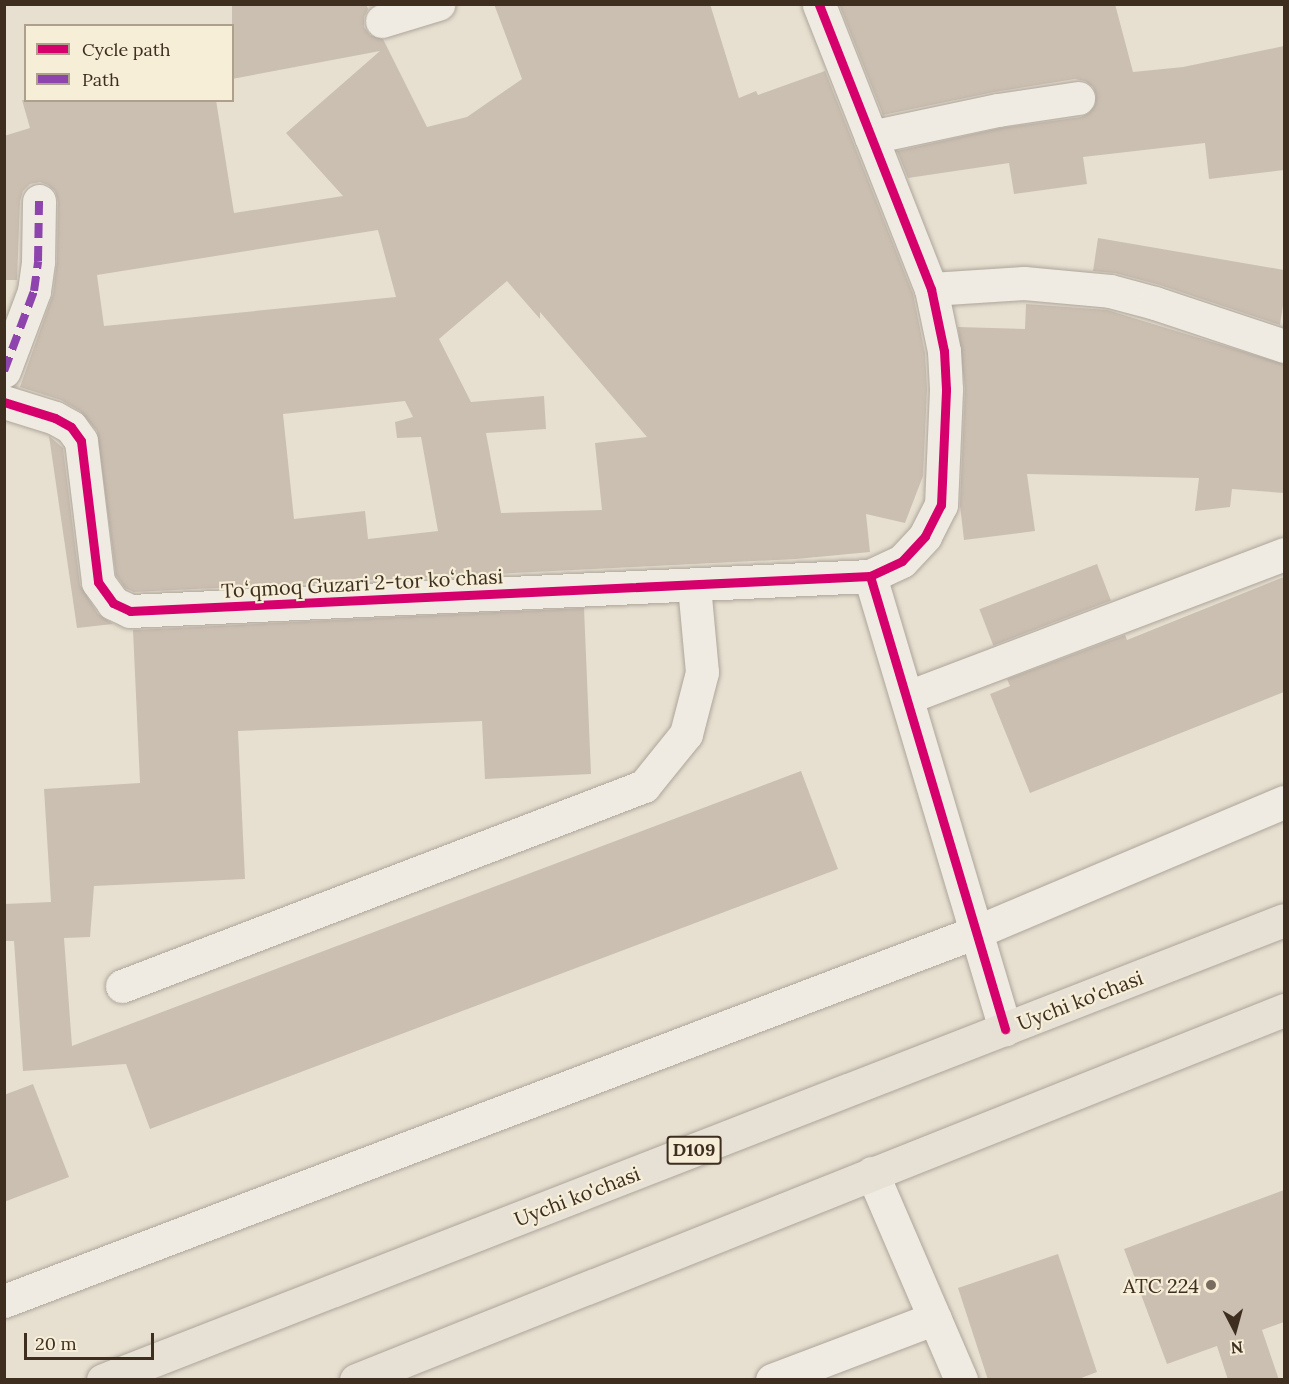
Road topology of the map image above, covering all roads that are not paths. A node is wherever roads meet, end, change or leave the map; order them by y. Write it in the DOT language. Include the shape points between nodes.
graph roads {
  1 [pos="438,4"];
  2 [pos="819,4"];
  3 [pos="382,21"];
  4 [pos="1078,98"];
  5 [pos="871,137"];
  6 [pos="39,201"];
  7 [pos="931,289"];
  8 [pos="1284,346"];
  9 [pos="4,370"];
  10 [pos="4,402"];
  11 [pos="1284,554"];
  12 [pos="870,576"];
  13 [pos="694,585"];
  14 [pos="908,697"];
  15 [pos="1284,802"];
  16 [pos="1284,920"];
  17 [pos="976,932"];
  18 [pos="122,986"];
  19 [pos="1284,1010"];
  20 [pos="1005,1029"];
  21 [pos="872,1173"];
  22 [pos="4,1301"];
  23 [pos="935,1318"];
  24 [pos="103,1380"];
  25 [pos="356,1380"];
  26 [pos="772,1380"];
  27 [pos="961,1380"];
  1 -- 3 [label="street"];
  2 -- 5 [label="street"];
  4 -- 5 [label="street" via="998,110"];
  5 -- 7 [label="street"];
  6 -- 9 [label="street" via="34,291"];
  7 -- 8 [label="street" via="1024,283 1110,291"];
  7 -- 12 [label="street" via="944,351 946,389 941,505 925,536 902,561"];
  10 -- 13 [label="street, Toʻqmoq Guzari 2-tor koʻchasi" via="55,418 70,427 81,441 98,582 113,603 130,611"];
  11 -- 14 [label="street"];
  12 -- 13 [label="street, Toʻqmoq Guzari 2-tor koʻchasi"];
  12 -- 14 [label="street"];
  13 -- 18 [label="street" via="702,672 686,734 644,786"];
  14 -- 17 [label="street"];
  15 -- 17 [label="street"];
  16 -- 20 [label="main road, Uychi ko'chasi / D109"];
  17 -- 20 [label="street"];
  17 -- 22 [label="street"];
  19 -- 21 [label="main road"];
  20 -- 24 [label="main road, Uychi ko'chasi / D109"];
  21 -- 23 [label="street"];
  21 -- 25 [label="main road"];
  23 -- 26 [label="street"];
  23 -- 27 [label="street"];
}
